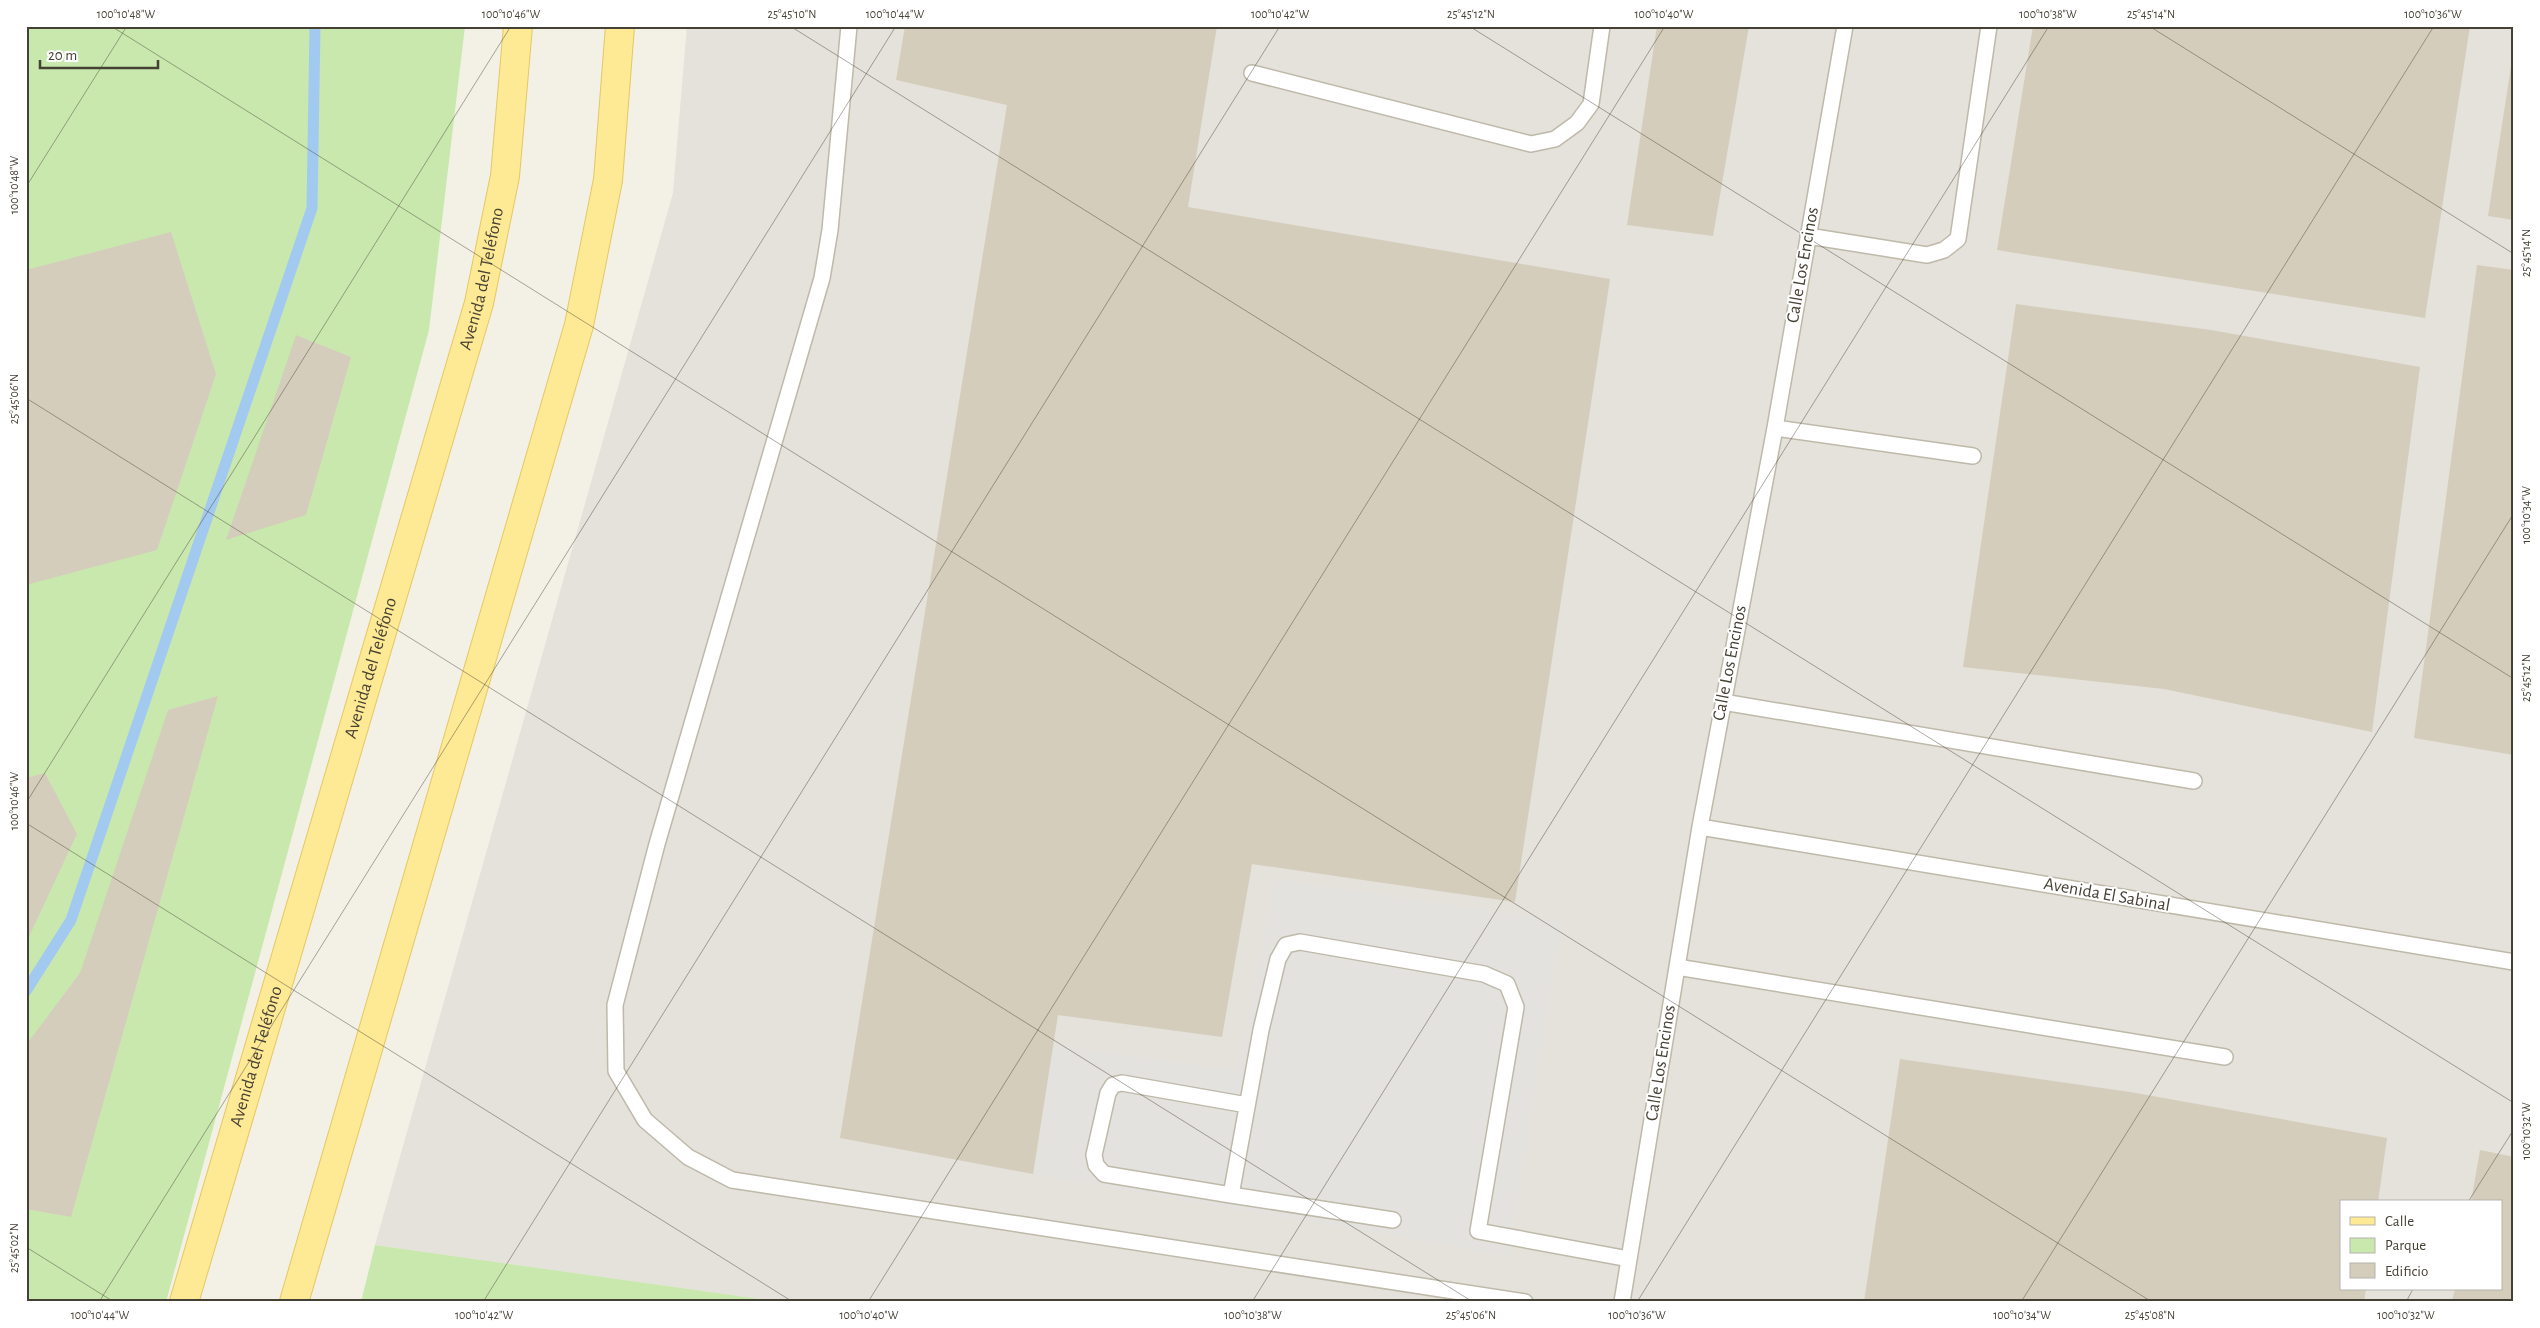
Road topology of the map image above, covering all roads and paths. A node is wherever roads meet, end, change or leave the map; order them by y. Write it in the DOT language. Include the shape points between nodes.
graph roads {
  1 [pos="518,26"];
  2 [pos="620,26"];
  3 [pos="848,26"];
  4 [pos="1602,26"];
  5 [pos="1844,26"];
  6 [pos="1989,26"];
  7 [pos="1252,74"];
  8 [pos="1808,236"];
  9 [pos="1775,428"];
  10 [pos="1973,456"];
  11 [pos="1723,702"];
  12 [pos="2194,781"];
  13 [pos="1700,827"];
  14 [pos="2514,962"];
  15 [pos="1677,967"];
  16 [pos="2225,1057"];
  17 [pos="1247,1105"];
  18 [pos="1231,1195"];
  19 [pos="1393,1220"];
  20 [pos="1629,1259"];
  21 [pos="184,1302"];
  22 [pos="294,1302"];
  23 [pos="1525,1302"];
  24 [pos="1622,1302"];
  1 -- 21 [label="main road, Avenida del Teléfono" via="505,176 479,303"];
  2 -- 22 [label="main road" via="608,180 580,325"];
  3 -- 23 [label="lane" via="830,230 822,278 657,844 615,1005 616,1071 645,1120 688,1157 732,1180"];
  4 -- 7 [label="lane" via="1591,104 1577,123 1555,139 1531,144"];
  5 -- 8 [label="lane, Calle Los Encinos"];
  6 -- 8 [label="lane" via="1958,239 1944,250 1927,255"];
  8 -- 9 [label="lane, Calle Los Encinos"];
  9 -- 10 [label="lane"];
  9 -- 11 [label="lane, Calle Los Encinos"];
  11 -- 12 [label="lane"];
  11 -- 13 [label="lane, Calle Los Encinos"];
  13 -- 14 [label="lane, Avenida El Sabinal"];
  13 -- 15 [label="lane, Calle Los Encinos"];
  15 -- 16 [label="lane"];
  15 -- 20 [label="lane, Calle Los Encinos"];
  17 -- 18 [label="lane"];
  17 -- 18 [label="lane" via="1122,1083 1108,1093 1094,1155 1096,1166 1104,1174"];
  17 -- 20 [label="lane" via="1278,959 1286,945 1300,942 1484,974 1507,984 1516,1007 1478,1231"];
  18 -- 19 [label="lane"];
  20 -- 24 [label="lane, Calle Los Encinos"];
}
